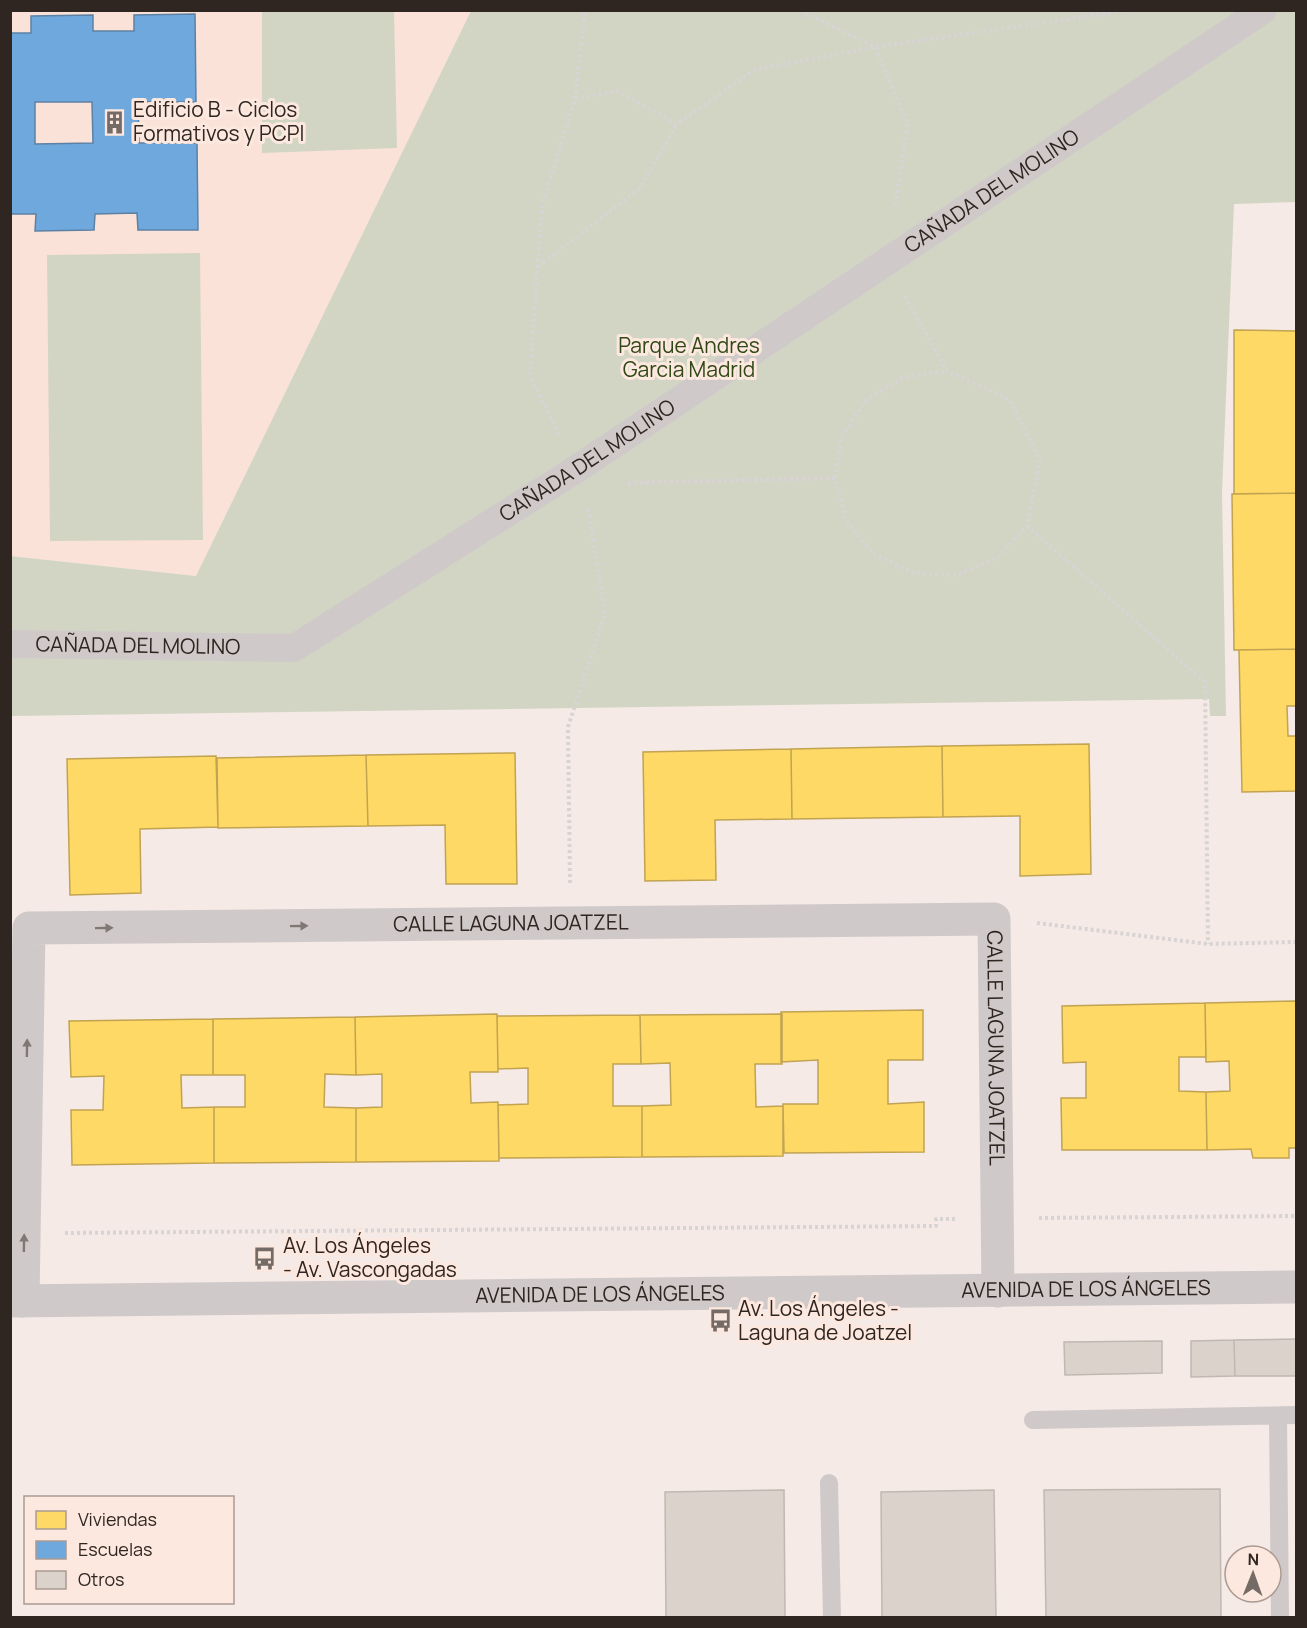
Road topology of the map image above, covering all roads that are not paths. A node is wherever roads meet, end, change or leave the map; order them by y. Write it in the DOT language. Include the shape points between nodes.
graph roads {
  1 [pos="1263,10"];
  2 [pos="10,645"];
  3 [pos="1296,1287"];
  4 [pos="998,1291"];
  5 [pos="17,1301"];
  6 [pos="1287,1415"];
  7 [pos="1033,1420"];
  8 [pos="829,1483"];
  9 [pos="832,1617"];
  10 [pos="1280,1617"];
  1 -- 2 [label="street, CAÑADA DEL MOLINO" via="575,470 294,648"];
  3 -- 4 [label="street, AVENIDA DE LOS ÁNGELES"];
  4 -- 5 [label="street, AVENIDA DE LOS ÁNGELES"];
  5 -- 4 [label="street, CALLE LAGUNA JOATZEL, one-way" via="24,1234 28,928 994,919"];
  6 -- 7 [label="lane"];
  6 -- 10 [label="lane"];
  8 -- 9 [label="lane"];
}
